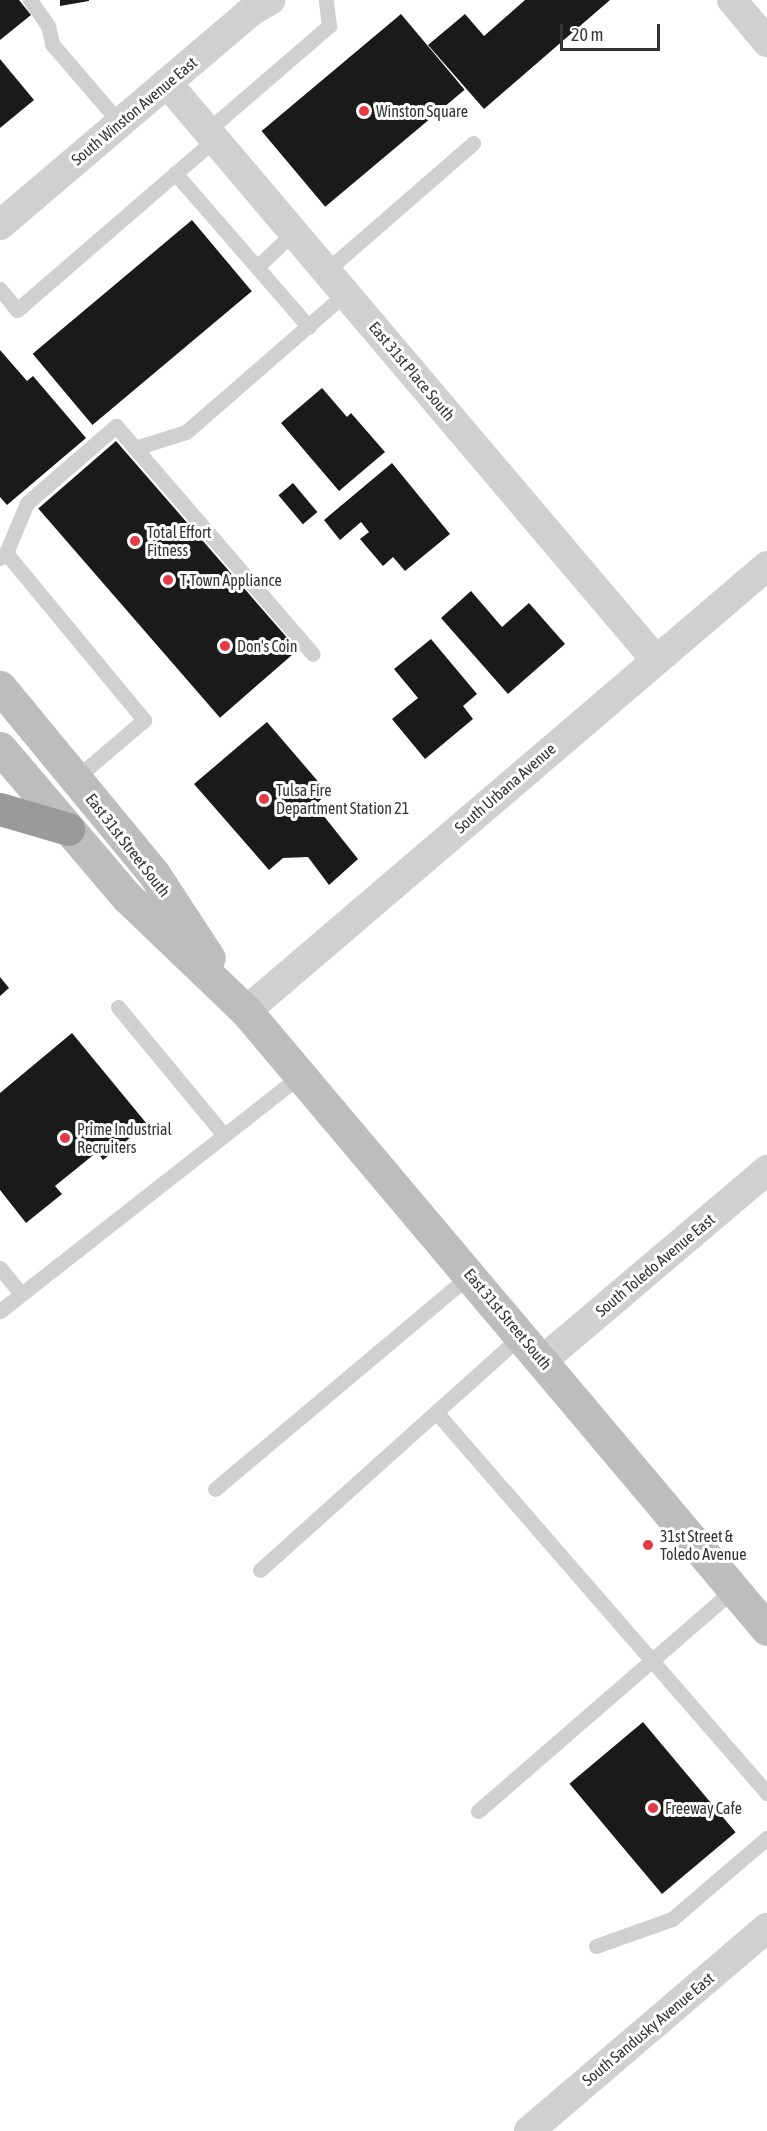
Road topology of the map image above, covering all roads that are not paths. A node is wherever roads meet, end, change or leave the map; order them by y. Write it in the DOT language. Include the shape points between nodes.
graph roads {
  1 [pos="30,0"];
  2 [pos="270,0"];
  3 [pos="326,0"];
  4 [pos="732,0"];
  5 [pos="767,42"];
  6 [pos="167,83"];
  7 [pos="120,123"];
  8 [pos="211,134"];
  9 [pos="473,143"];
  10 [pos="175,174"];
  11 [pos="0,225"];
  12 [pos="294,232"];
  13 [pos="257,267"];
  14 [pos="326,271"];
  15 [pos="0,289"];
  16 [pos="346,293"];
  17 [pos="309,327"];
  18 [pos="135,448"];
  19 [pos="3,556"];
  20 [pos="767,566"];
  21 [pos="312,654"];
  22 [pos="656,658"];
  23 [pos="0,687"];
  24 [pos="0,748"];
  25 [pos="75,779"];
  26 [pos="0,809"];
  27 [pos="68,829"];
  28 [pos="118,1008"];
  29 [pos="246,1011"];
  30 [pos="301,1075"];
  31 [pos="224,1136"];
  32 [pos="767,1170"];
  33 [pos="0,1268"];
  34 [pos="471,1274"];
  35 [pos="21,1294"];
  36 [pos="0,1311"];
  37 [pos="522,1335"];
  38 [pos="543,1360"];
  39 [pos="436,1412"];
  40 [pos="215,1489"];
  41 [pos="260,1570"];
  42 [pos="734,1590"];
  43 [pos="767,1629"];
  44 [pos="651,1662"];
  45 [pos="767,1793"];
  46 [pos="478,1811"];
  47 [pos="767,1838"];
  48 [pos="767,1928"];
  49 [pos="596,1946"];
  50 [pos="529,2131"];
  1 -- 7 [label="lane" via="48,26 52,44"];
  2 -- 6 [label="street, South Winston Avenue East"];
  3 -- 8 [label="lane" via="329,26"];
  4 -- 5 [label="street"];
  6 -- 7 [label="street, South Winston Avenue East"];
  6 -- 8 [label="street, East 31st Place South"];
  7 -- 11 [label="street, South Winston Avenue East"];
  8 -- 10 [label="lane"];
  8 -- 12 [label="street, East 31st Place South"];
  9 -- 14 [label="lane"];
  10 -- 13 [label="lane"];
  10 -- 15 [label="lane" via="17,310"];
  12 -- 13 [label="lane"];
  12 -- 14 [label="street, East 31st Place South"];
  13 -- 17 [label="lane"];
  14 -- 16 [label="street, East 31st Place South"];
  16 -- 17 [label="lane"];
  16 -- 22 [label="street, East 31st Place South"];
  17 -- 18 [label="lane" via="186,432"];
  18 -- 19 [label="lane" via="116,426 27,503"];
  18 -- 21 [label="lane"];
  19 -- 25 [label="lane" via="144,720"];
  20 -- 22 [label="street, South Urbana Avenue"];
  22 -- 29 [label="street, South Urbana Avenue"];
  23 -- 25 [label="main road, East 31st Street South"];
  24 -- 27 [label="main road, East 31st Street South"];
  25 -- 29 [label="main road, East 31st Street South" via="154,874"];
  26 -- 27 [label="highway"];
  27 -- 29 [label="main road, East 31st Street South" via="127,897"];
  28 -- 31 [label="lane"];
  29 -- 30 [label="main road, East 31st Street South"];
  30 -- 31 [label="lane"];
  30 -- 34 [label="main road, East 31st Street South"];
  31 -- 35 [label="lane"];
  32 -- 38 [label="street, South Toledo Avenue East"];
  33 -- 35 [label="lane"];
  34 -- 37 [label="main road, East 31st Street South"];
  34 -- 40 [label="lane"];
  35 -- 36 [label="lane"];
  37 -- 38 [label="main road, East 31st Street South"];
  37 -- 39 [label="lane"];
  38 -- 42 [label="main road, East 31st Street South"];
  39 -- 41 [label="lane"];
  39 -- 44 [label="lane"];
  42 -- 43 [label="main road, East 31st Street South"];
  42 -- 44 [label="lane"];
  44 -- 45 [label="lane"];
  44 -- 46 [label="lane"];
  47 -- 49 [label="lane" via="672,1919"];
  48 -- 50 [label="street, South Sandusky Avenue East"];
}
